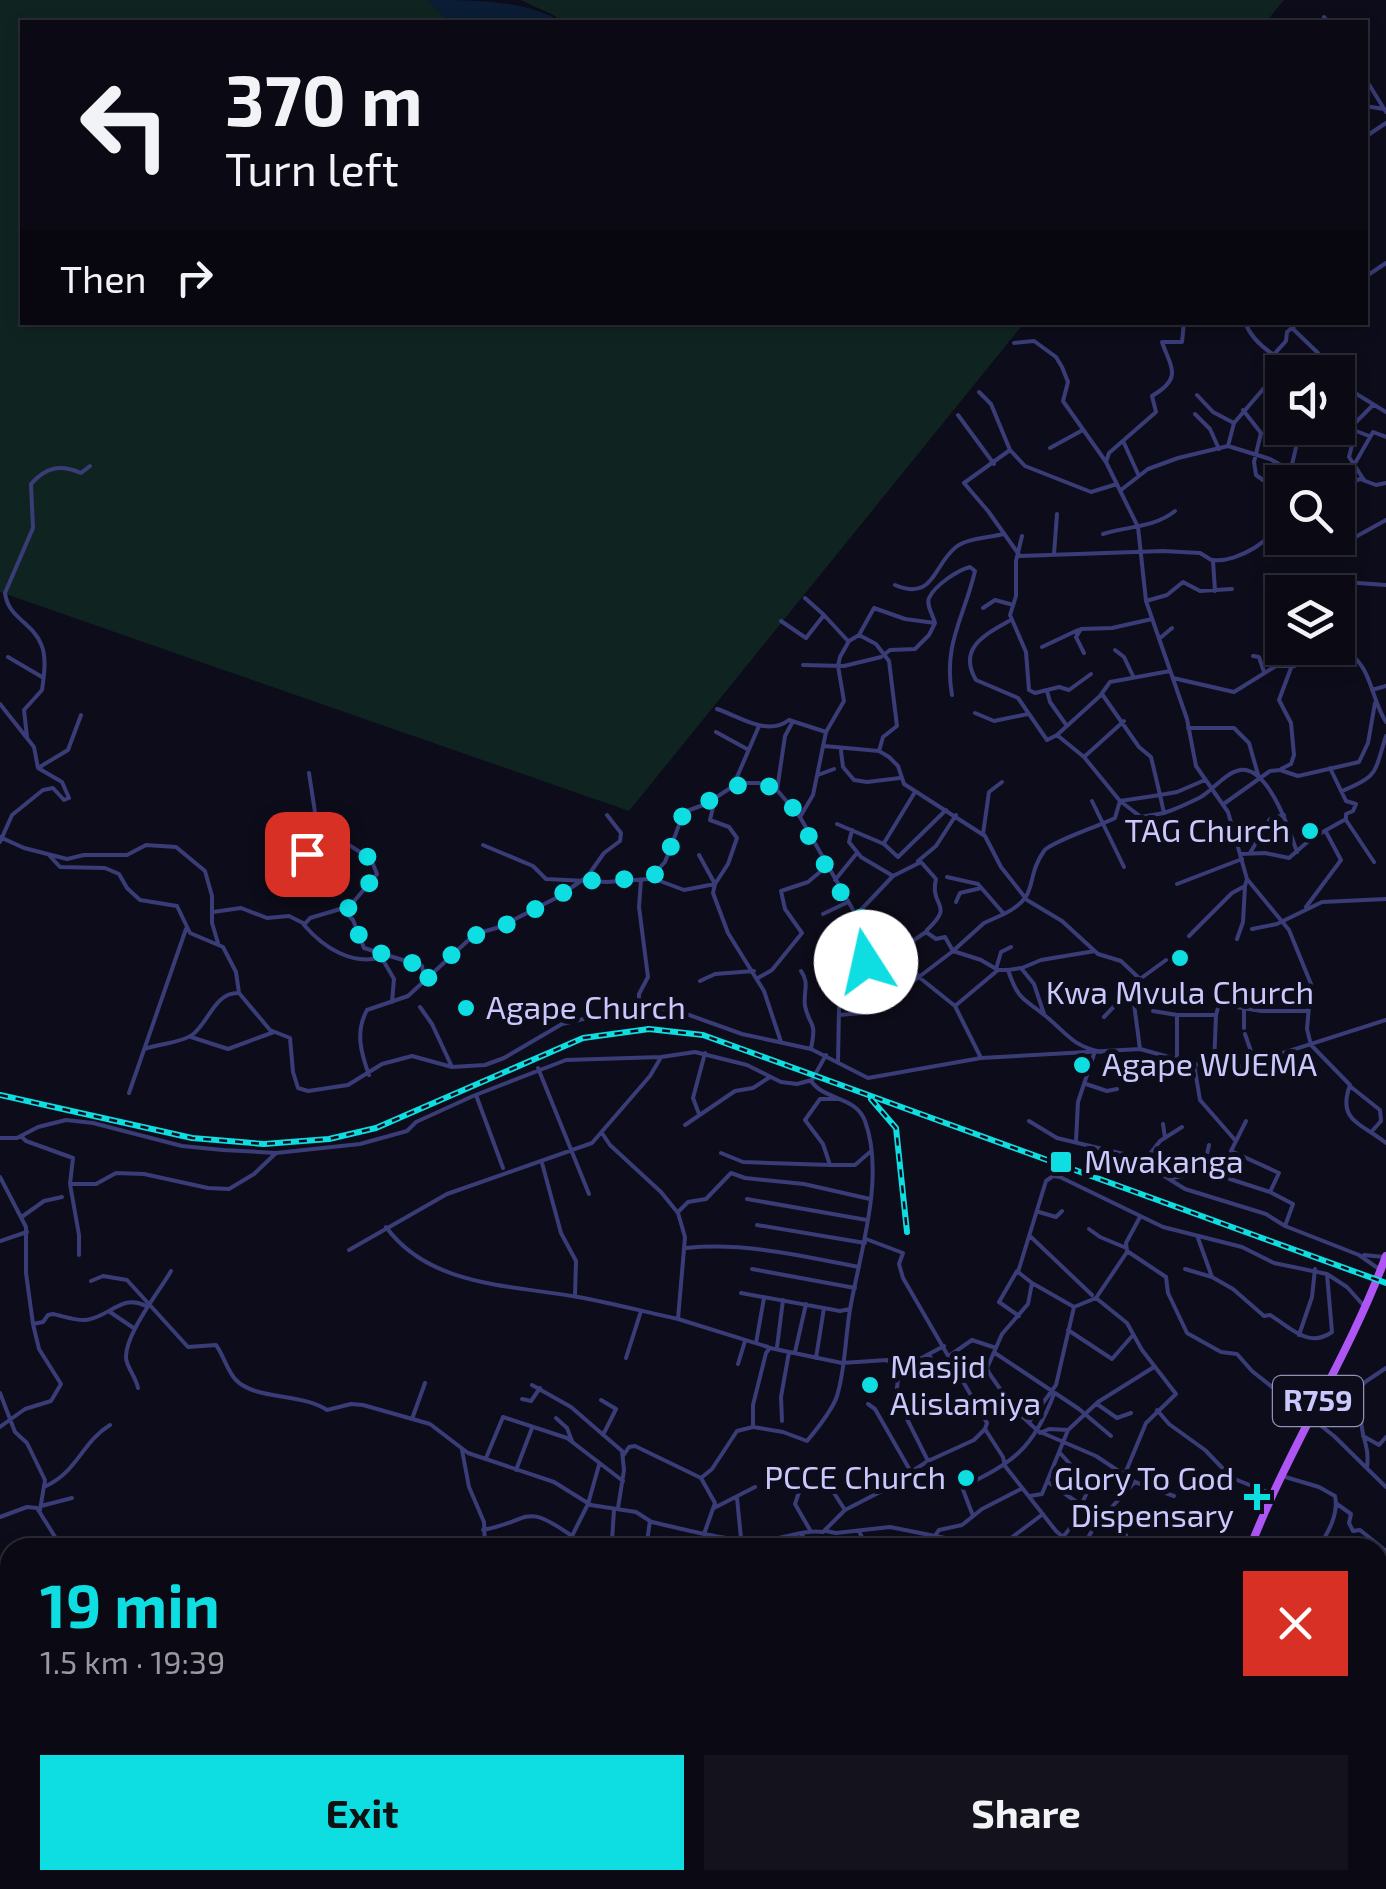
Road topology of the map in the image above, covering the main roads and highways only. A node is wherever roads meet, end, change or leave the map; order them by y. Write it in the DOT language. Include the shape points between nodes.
graph roads {
  1 [pos="1386,1256"];
  2 [pos="1255,1538"];
  1 -- 2 [label="main road, R759"];
}
